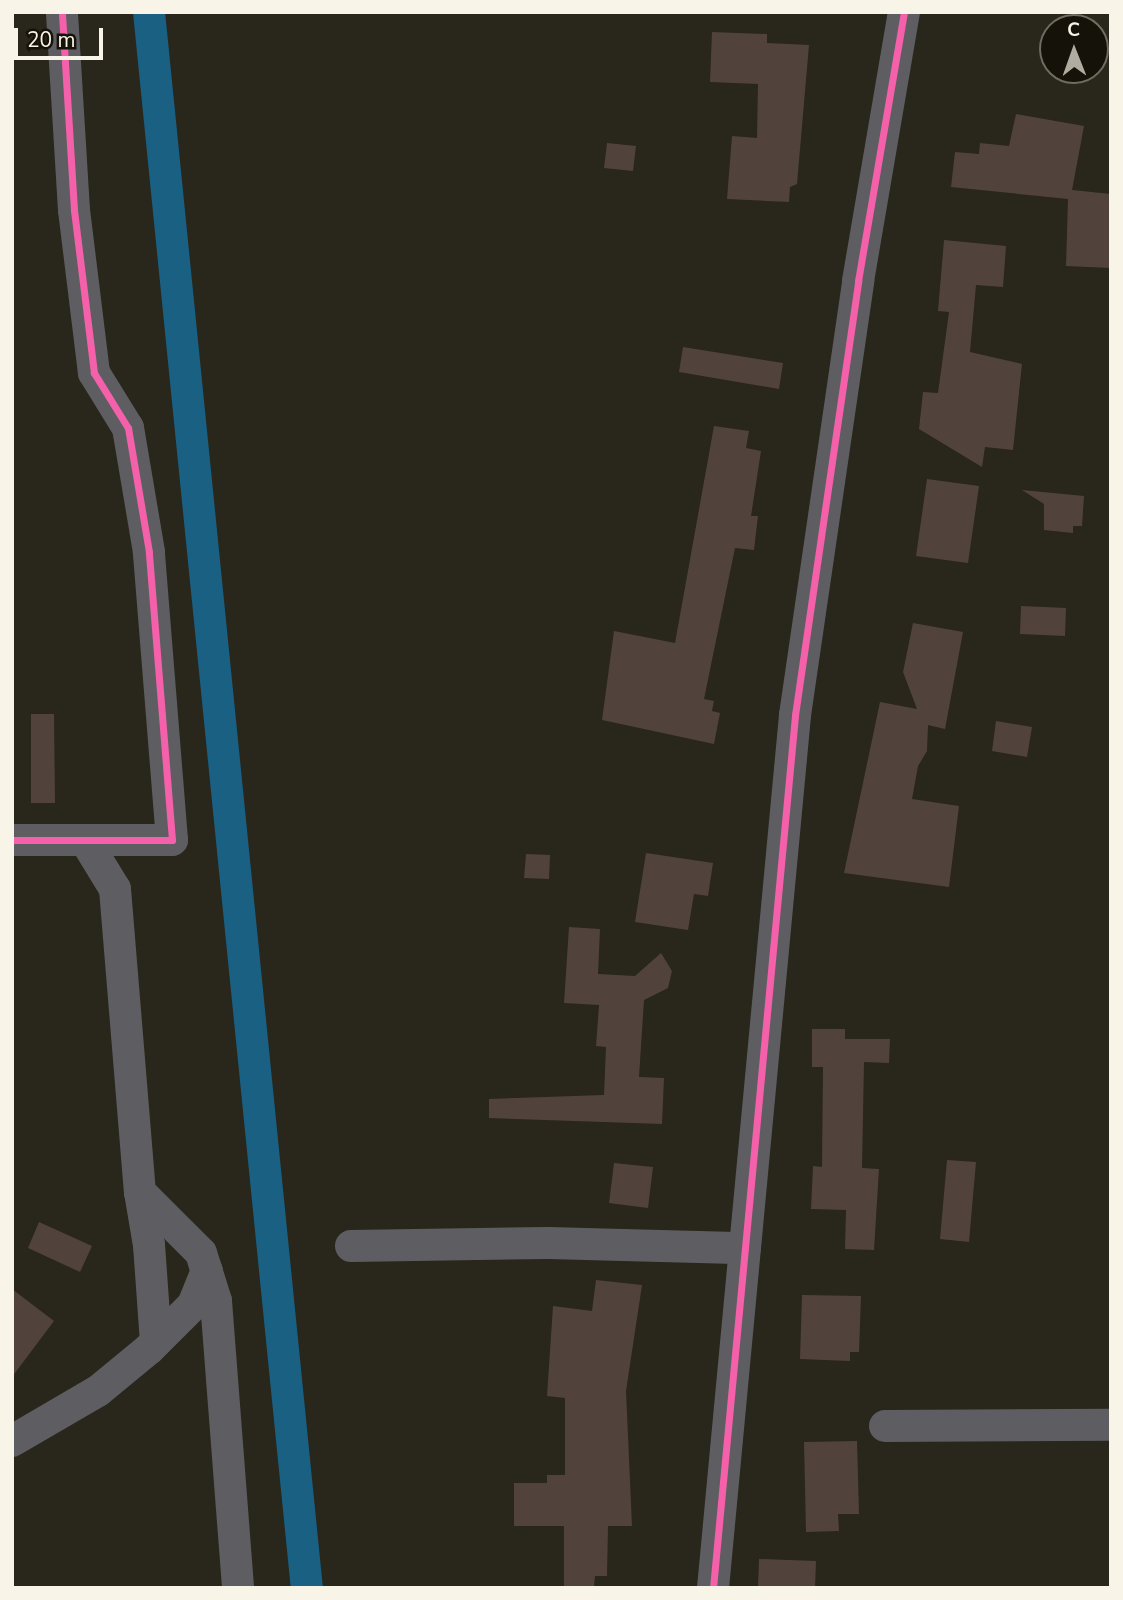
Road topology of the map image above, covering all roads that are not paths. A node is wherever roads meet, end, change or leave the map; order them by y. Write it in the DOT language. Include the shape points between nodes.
graph roads {
  1 [pos="62,12"];
  2 [pos="904,12"];
  3 [pos="12,840"];
  4 [pos="85,840"];
  5 [pos="140,1192"];
  6 [pos="351,1246"];
  7 [pos="745,1248"];
  8 [pos="207,1271"];
  9 [pos="156,1342"];
  10 [pos="1111,1425"];
  11 [pos="885,1426"];
  12 [pos="12,1441"];
  13 [pos="238,1588"];
  14 [pos="713,1588"];
  1 -- 4 [label="street" via="74,210 94,373 128,428 149,552 172,840"];
  2 -- 7 [label="street" via="858,281 795,715"];
  3 -- 4 [label="street"];
  4 -- 5 [label="street" via="116,889"];
  5 -- 8 [label="street" via="201,1253"];
  5 -- 9 [label="street"];
  6 -- 7 [label="street" via="548,1243"];
  7 -- 14 [label="street"];
  8 -- 9 [label="street" via="193,1305"];
  8 -- 13 [label="street" via="216,1301"];
  9 -- 12 [label="street" via="98,1391"];
  10 -- 11 [label="street"];
}
